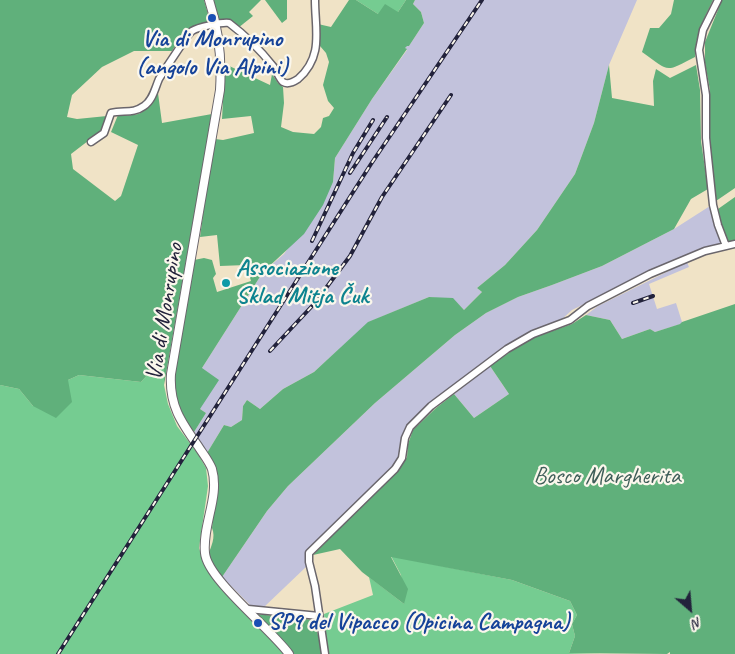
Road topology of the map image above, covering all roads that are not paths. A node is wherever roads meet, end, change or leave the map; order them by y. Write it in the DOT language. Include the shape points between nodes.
graph roads {
  1 [pos="209,0"];
  2 [pos="315,0"];
  3 [pos="718,0"];
  4 [pos="216,24"];
  5 [pos="91,142"];
  6 [pos="735,244"];
  7 [pos="726,246"];
  8 [pos="248,609"];
  9 [pos="319,616"];
  10 [pos="289,654"];
  11 [pos="325,654"];
  1 -- 4 [label="main road, Via di Monrupino"];
  2 -- 4 [label="street" via="317,48 296,81 284,83 272,65 229,23"];
  3 -- 7 [label="street" via="703,30 699,50 706,95 706,138 713,204"];
  4 -- 5 [label="street" via="190,33 147,104 134,112 111,113 104,133"];
  4 -- 8 [label="main road, Via di Monrupino" via="221,60 220,90 170,388 178,415 212,470 205,557 220,581"];
  6 -- 7 [label="street"];
  7 -- 9 [label="street" via="705,251 650,274 588,306 570,320 507,348 431,406 410,427 402,458 394,469 309,553"];
  8 -- 9 [label="street"];
  8 -- 10 [label="main road, Via di Monrupino"];
  9 -- 11 [label="street"];
}
